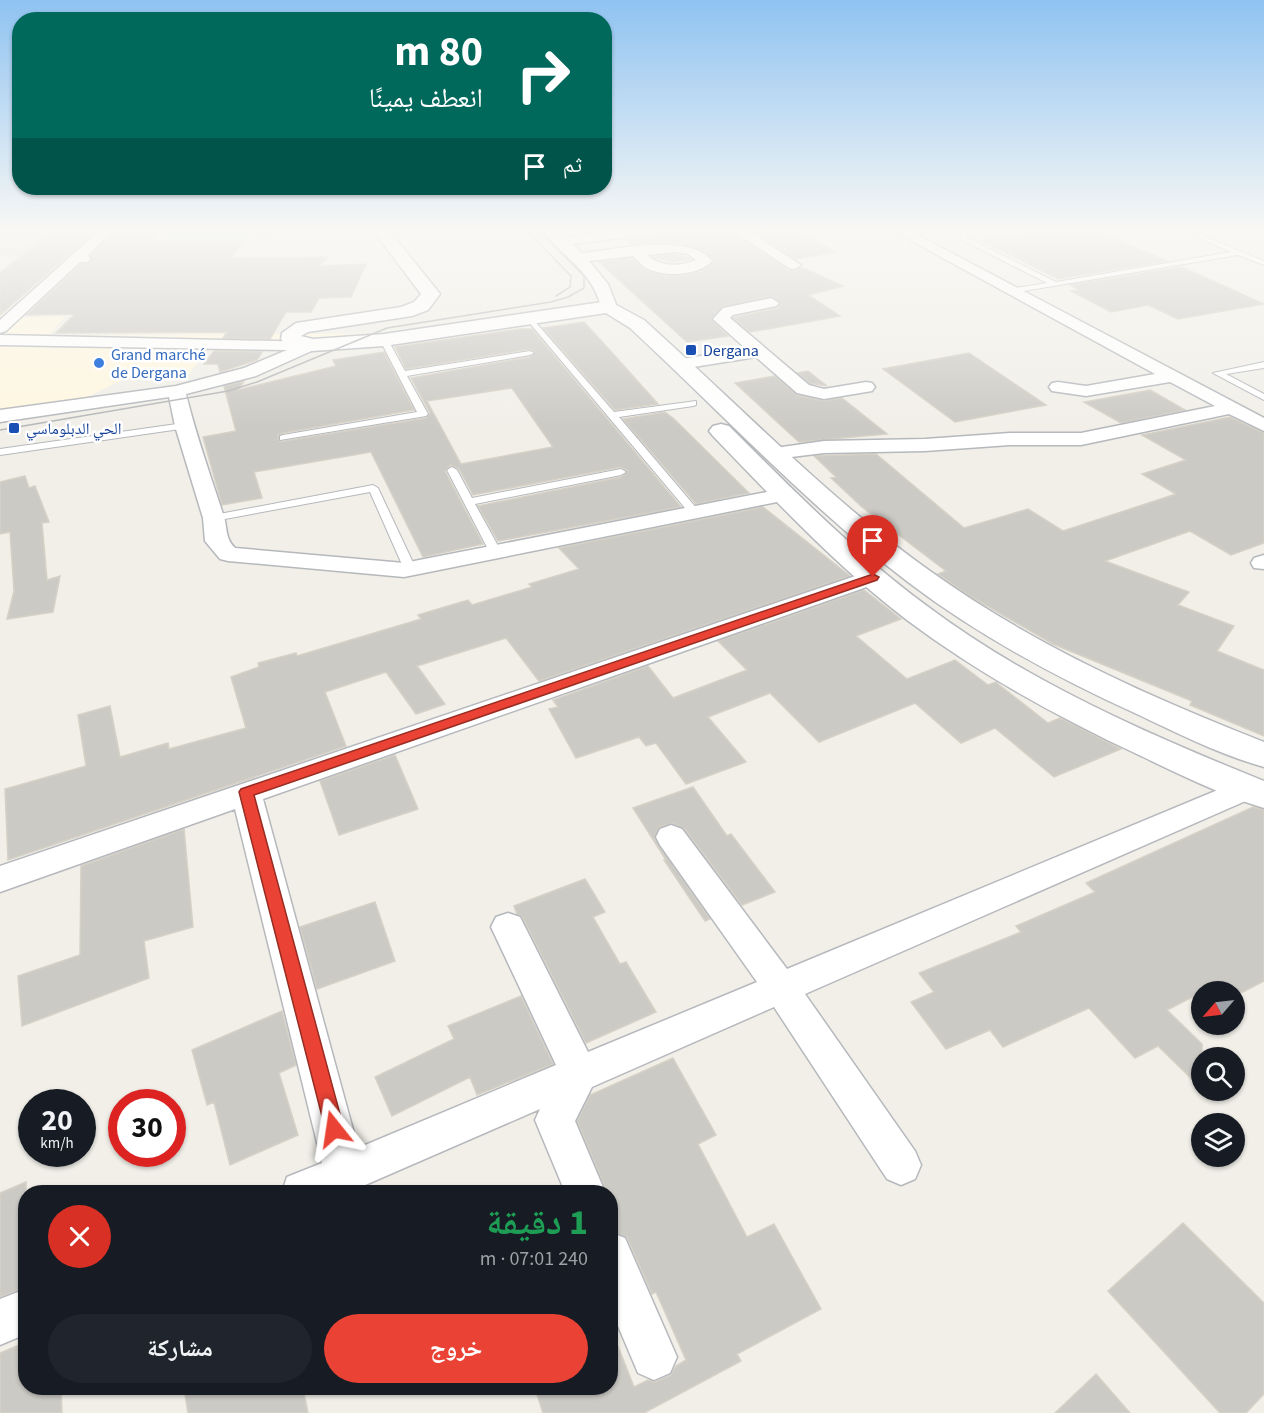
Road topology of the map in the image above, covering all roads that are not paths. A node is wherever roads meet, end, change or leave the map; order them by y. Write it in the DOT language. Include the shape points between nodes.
graph roads {
  1 [pos="38,295"];
  2 [pos="430,295"];
  3 [pos="605,295"];
  4 [pos="1019,295"];
  5 [pos="771,303"];
  6 [pos="609,306"];
  7 [pos="531,319"];
  8 [pos="0,328"];
  9 [pos="0,340"];
  10 [pos="384,340"];
  11 [pos="312,345"];
  12 [pos="758,352"];
  13 [pos="530,353"];
  14 [pos="681,364"];
  15 [pos="1264,364"];
  16 [pos="402,374"];
  17 [pos="1172,376"];
  18 [pos="866,387"];
  19 [pos="1058,387"];
  20 [pos="177,391"];
  21 [pos="1264,397"];
  22 [pos="693,403"];
  23 [pos="1231,408"];
  24 [pos="0,416"];
  25 [pos="613,416"];
  26 [pos="1264,425"];
  27 [pos="184,426"];
  28 [pos="284,438"];
  29 [pos="0,452"];
  30 [pos="776,464"];
  31 [pos="452,470"];
  32 [pos="621,472"];
  33 [pos="782,495"];
  34 [pos="468,502"];
  35 [pos="694,512"];
  36 [pos="214,518"];
  37 [pos="496,553"];
  38 [pos="410,569"];
  39 [pos="873,577"];
  40 [pos="1264,754"];
  41 [pos="246,792"];
  42 [pos="1256,792"];
  43 [pos="672,837"];
  44 [pos="0,879"];
  45 [pos="508,927"];
  46 [pos="781,988"];
  47 [pos="579,1072"];
  48 [pos="901,1165"];
  49 [pos="345,1174"];
  50 [pos="319,1185"];
  51 [pos="582,1185"];
  52 [pos="618,1272"];
  53 [pos="18,1314"];
  54 [pos="0,1322"];
  55 [pos="654,1357"];
  1 -- 8 [label="street"];
  2 -- 11 [label="street" via="421,306 405,312 303,327 291,333 291,339"];
  3 -- 6 [label="street"];
  4 -- 17 [label="street"];
  5 -- 12 [label="street" via="734,309 721,319"];
  6 -- 7 [label="street"];
  6 -- 14 [label="street" via="631,319"];
  6 -- 22 [label="street" via="614,322"];
  7 -- 10 [label="street"];
  7 -- 25 [label="lane"];
  9 -- 11 [label="street"];
  10 -- 11 [label="street"];
  10 -- 16 [label="lane"];
  11 -- 20 [label="street" via="250,372"];
  12 -- 14 [label="street"];
  12 -- 18 [label="street" via="808,392 832,394"];
  13 -- 16 [label="lane"];
  14 -- 30 [label="street"];
  15 -- 21 [label="lane" via="1217,373"];
  16 -- 28 [label="lane" via="423,414"];
  17 -- 19 [label="street" via="1086,392"];
  17 -- 23 [label="street"];
  20 -- 24 [label="street"];
  20 -- 27 [label="street"];
  22 -- 25 [label="lane"];
  22 -- 30 [label="street"];
  23 -- 26 [label="street"];
  23 -- 30 [label="street" via="1081,439 832,447"];
  25 -- 35 [label="lane"];
  27 -- 29 [label="lane"];
  27 -- 36 [label="street"];
  30 -- 33 [label="street"];
  30 -- 40 [label="street" via="982,621 1112,689"];
  31 -- 34 [label="lane"];
  32 -- 34 [label="lane"];
  33 -- 35 [label="street"];
  33 -- 39 [label="street"];
  34 -- 37 [label="lane"];
  35 -- 37 [label="street"];
  36 -- 38 [label="street" via="216,541 228,554"];
  36 -- 38 [label="lane" via="373,488"];
  37 -- 38 [label="street"];
  39 -- 41 [label="street"];
  39 -- 42 [label="street" via="946,634 1037,691 1120,733"];
  41 -- 44 [label="street"];
  41 -- 49 [label="street"];
  42 -- 46 [label="street"];
  43 -- 46 [label="street"];
  45 -- 47 [label="street"];
  46 -- 47 [label="street"];
  46 -- 48 [label="street"];
  47 -- 49 [label="street"];
  47 -- 51 [label="street" via="555,1120"];
  49 -- 50 [label="street"];
  52 -- 55 [label="street"];
  53 -- 54 [label="street"];
}
